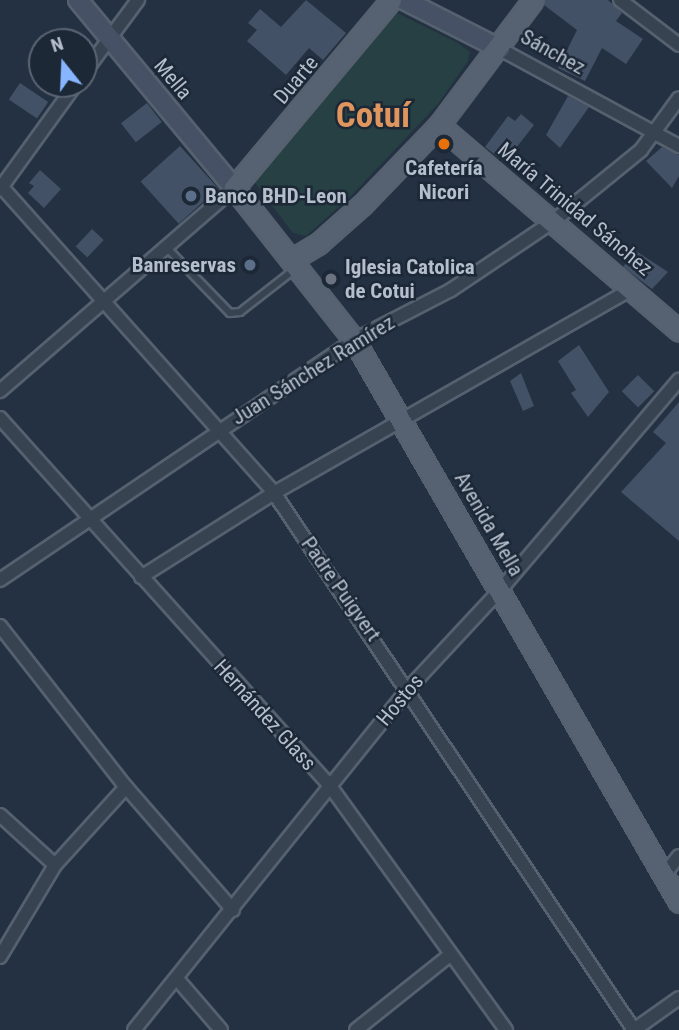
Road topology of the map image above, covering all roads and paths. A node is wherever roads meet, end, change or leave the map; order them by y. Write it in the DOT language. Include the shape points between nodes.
graph roads {
  1 [pos="78,0"];
  2 [pos="138,0"];
  3 [pos="391,0"];
  4 [pos="404,0"];
  5 [pos="533,0"];
  6 [pos="620,0"];
  7 [pos="109,38"];
  8 [pos="679,45"];
  9 [pos="500,49"];
  10 [pos="98,53"];
  11 [pos="66,98"];
  12 [pos="679,98"];
  13 [pos="439,125"];
  14 [pos="654,134"];
  15 [pos="679,146"];
  16 [pos="1,187"];
  17 [pos="234,188"];
  18 [pos="555,220"];
  19 [pos="166,247"];
  20 [pos="294,264"];
  21 [pos="633,288"];
  22 [pos="105,299"];
  23 [pos="679,331"];
  24 [pos="354,340"];
  25 [pos="679,380"];
  26 [pos="0,391"];
  27 [pos="0,418"];
  28 [pos="402,419"];
  29 [pos="217,430"];
  30 [pos="274,493"];
  31 [pos="90,518"];
  32 [pos="141,577"];
  33 [pos="0,580"];
  34 [pos="501,589"];
  35 [pos="0,626"];
  36 [pos="409,688"];
  37 [pos="330,786"];
  38 [pos="126,787"];
  39 [pos="0,814"];
  40 [pos="679,856"];
  41 [pos="55,865"];
  42 [pos="664,875"];
  43 [pos="679,902"];
  44 [pos="233,910"];
  45 [pos="4,942"];
  46 [pos="450,955"];
  47 [pos="0,957"];
  48 [pos="178,980"];
  49 [pos="679,998"];
  50 [pos="134,1030"];
  51 [pos="221,1030"];
  52 [pos="356,1030"];
  53 [pos="506,1030"];
  54 [pos="634,1030"];
  1 -- 7 [label="main road, Mella"];
  2 -- 7 [label="street"];
  3 -- 17 [label="main road, Duarte"];
  4 -- 9 [label="main road, Sánchez"];
  5 -- 9 [label="main road"];
  6 -- 8 [label="street"];
  7 -- 10 [label="street"];
  7 -- 17 [label="main road, Mella"];
  9 -- 13 [label="main road"];
  9 -- 14 [label="street, Sánchez"];
  11 -- 16 [label="street"];
  12 -- 14 [label="street, Juan Sánchez Ramírez"];
  13 -- 18 [label="main road, María Trinidad Sánchez"];
  13 -- 20 [label="main road" via="362,205"];
  14 -- 15 [label="street, Sánchez"];
  14 -- 18 [label="street, Juan Sánchez Ramírez" via="641,150"];
  16 -- 22 [label="street, Padre Puigvert"];
  17 -- 19 [label="street"];
  17 -- 20 [label="main road, Avenida Mella"];
  18 -- 21 [label="main road, María Trinidad Sánchez"];
  18 -- 24 [label="street, Juan Sánchez Ramírez" via="451,290"];
  19 -- 20 [label="lane" via="230,313 240,312"];
  19 -- 22 [label="street"];
  20 -- 24 [label="main road, Avenida Mella"];
  21 -- 23 [label="main road, María Trinidad Sánchez"];
  21 -- 28 [label="street"];
  22 -- 26 [label="street"];
  22 -- 29 [label="street, Padre Puigvert"];
  24 -- 28 [label="main road, Avenida Mella"];
  24 -- 29 [label="street, Juan Sánchez Ramírez"];
  25 -- 34 [label="street, Hostos"];
  27 -- 31 [label="street, Hernández Glass"];
  28 -- 30 [label="street"];
  28 -- 34 [label="main road, Avenida Mella"];
  29 -- 30 [label="street, Padre Puigvert"];
  29 -- 31 [label="street, Juan Sánchez Ramírez"];
  30 -- 32 [label="street"];
  30 -- 36 [label="street, Padre Puigvert"];
  31 -- 32 [label="street, Hernández Glass"];
  31 -- 33 [label="street, Juan Sánchez Ramírez"];
  32 -- 37 [label="street, Hernández Glass"];
  34 -- 36 [label="street, Hostos"];
  34 -- 42 [label="main road, Avenida Mella"];
  35 -- 38 [label="street"];
  36 -- 37 [label="street, Hostos"];
  36 -- 54 [label="street, Padre Puigvert"];
  37 -- 44 [label="street, Hostos"];
  37 -- 46 [label="street, Hernández Glass"];
  38 -- 41 [label="street"];
  38 -- 44 [label="street"];
  39 -- 41 [label="street"];
  40 -- 42 [label="street"];
  41 -- 45 [label="street"];
  42 -- 43 [label="main road, Avenida Mella"];
  44 -- 48 [label="street, Hostos"];
  45 -- 47 [label="street"];
  46 -- 52 [label="street"];
  46 -- 53 [label="street, Hernández Glass"];
  48 -- 50 [label="street, Hostos"];
  48 -- 51 [label="street"];
  49 -- 54 [label="street"];
}
